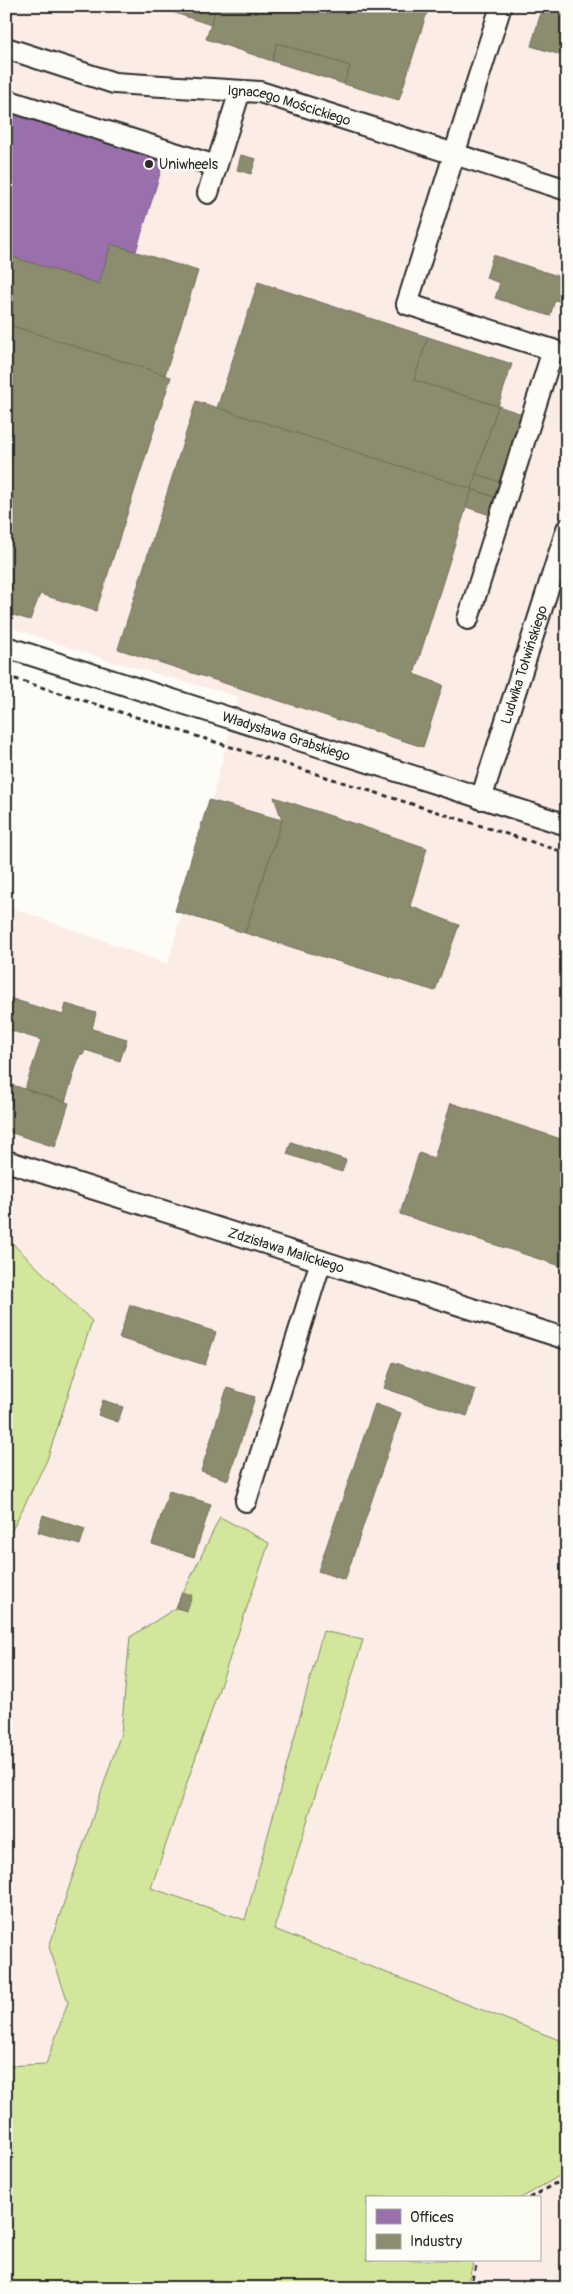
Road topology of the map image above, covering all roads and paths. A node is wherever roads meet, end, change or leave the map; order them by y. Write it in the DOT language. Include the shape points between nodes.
graph roads {
  1 [pos="501,6"];
  2 [pos="6,48"];
  3 [pos="240,91"];
  4 [pos="6,100"];
  5 [pos="454,154"];
  6 [pos="216,166"];
  7 [pos="567,190"];
  8 [pos="208,193"];
  9 [pos="567,529"];
  10 [pos="468,619"];
  11 [pos="6,646"];
  12 [pos="6,676"];
  13 [pos="481,799"];
  14 [pos="567,825"];
  15 [pos="567,853"];
  16 [pos="6,1161"];
  17 [pos="321,1261"];
  18 [pos="567,1339"];
  19 [pos="246,1501"];
  20 [pos="567,2181"];
  21 [pos="533,2196"];
  22 [pos="477,2262"];
  23 [pos="469,2288"];
  1 -- 5 [label="street"];
  2 -- 3 [label="street, Ignacego Mościckiego" via="114,83"];
  3 -- 5 [label="street, Ignacego Mościckiego" via="260,92"];
  3 -- 6 [label="street"];
  4 -- 6 [label="street"];
  5 -- 7 [label="street, Ignacego Mościckiego"];
  5 -- 10 [label="street" via="407,304 553,350"];
  6 -- 8 [label="street"];
  9 -- 13 [label="street, Ludwika Tołwińskiego"];
  11 -- 13 [label="street, Władysława Grabskiego"];
  12 -- 15 [label="path"];
  13 -- 14 [label="street, Władysława Grabskiego"];
  16 -- 17 [label="street, Zdzisława Malickiego"];
  17 -- 18 [label="street, Zdzisława Malickiego"];
  17 -- 19 [label="street"];
  20 -- 21 [label="path"];
  22 -- 23 [label="path"];
}
